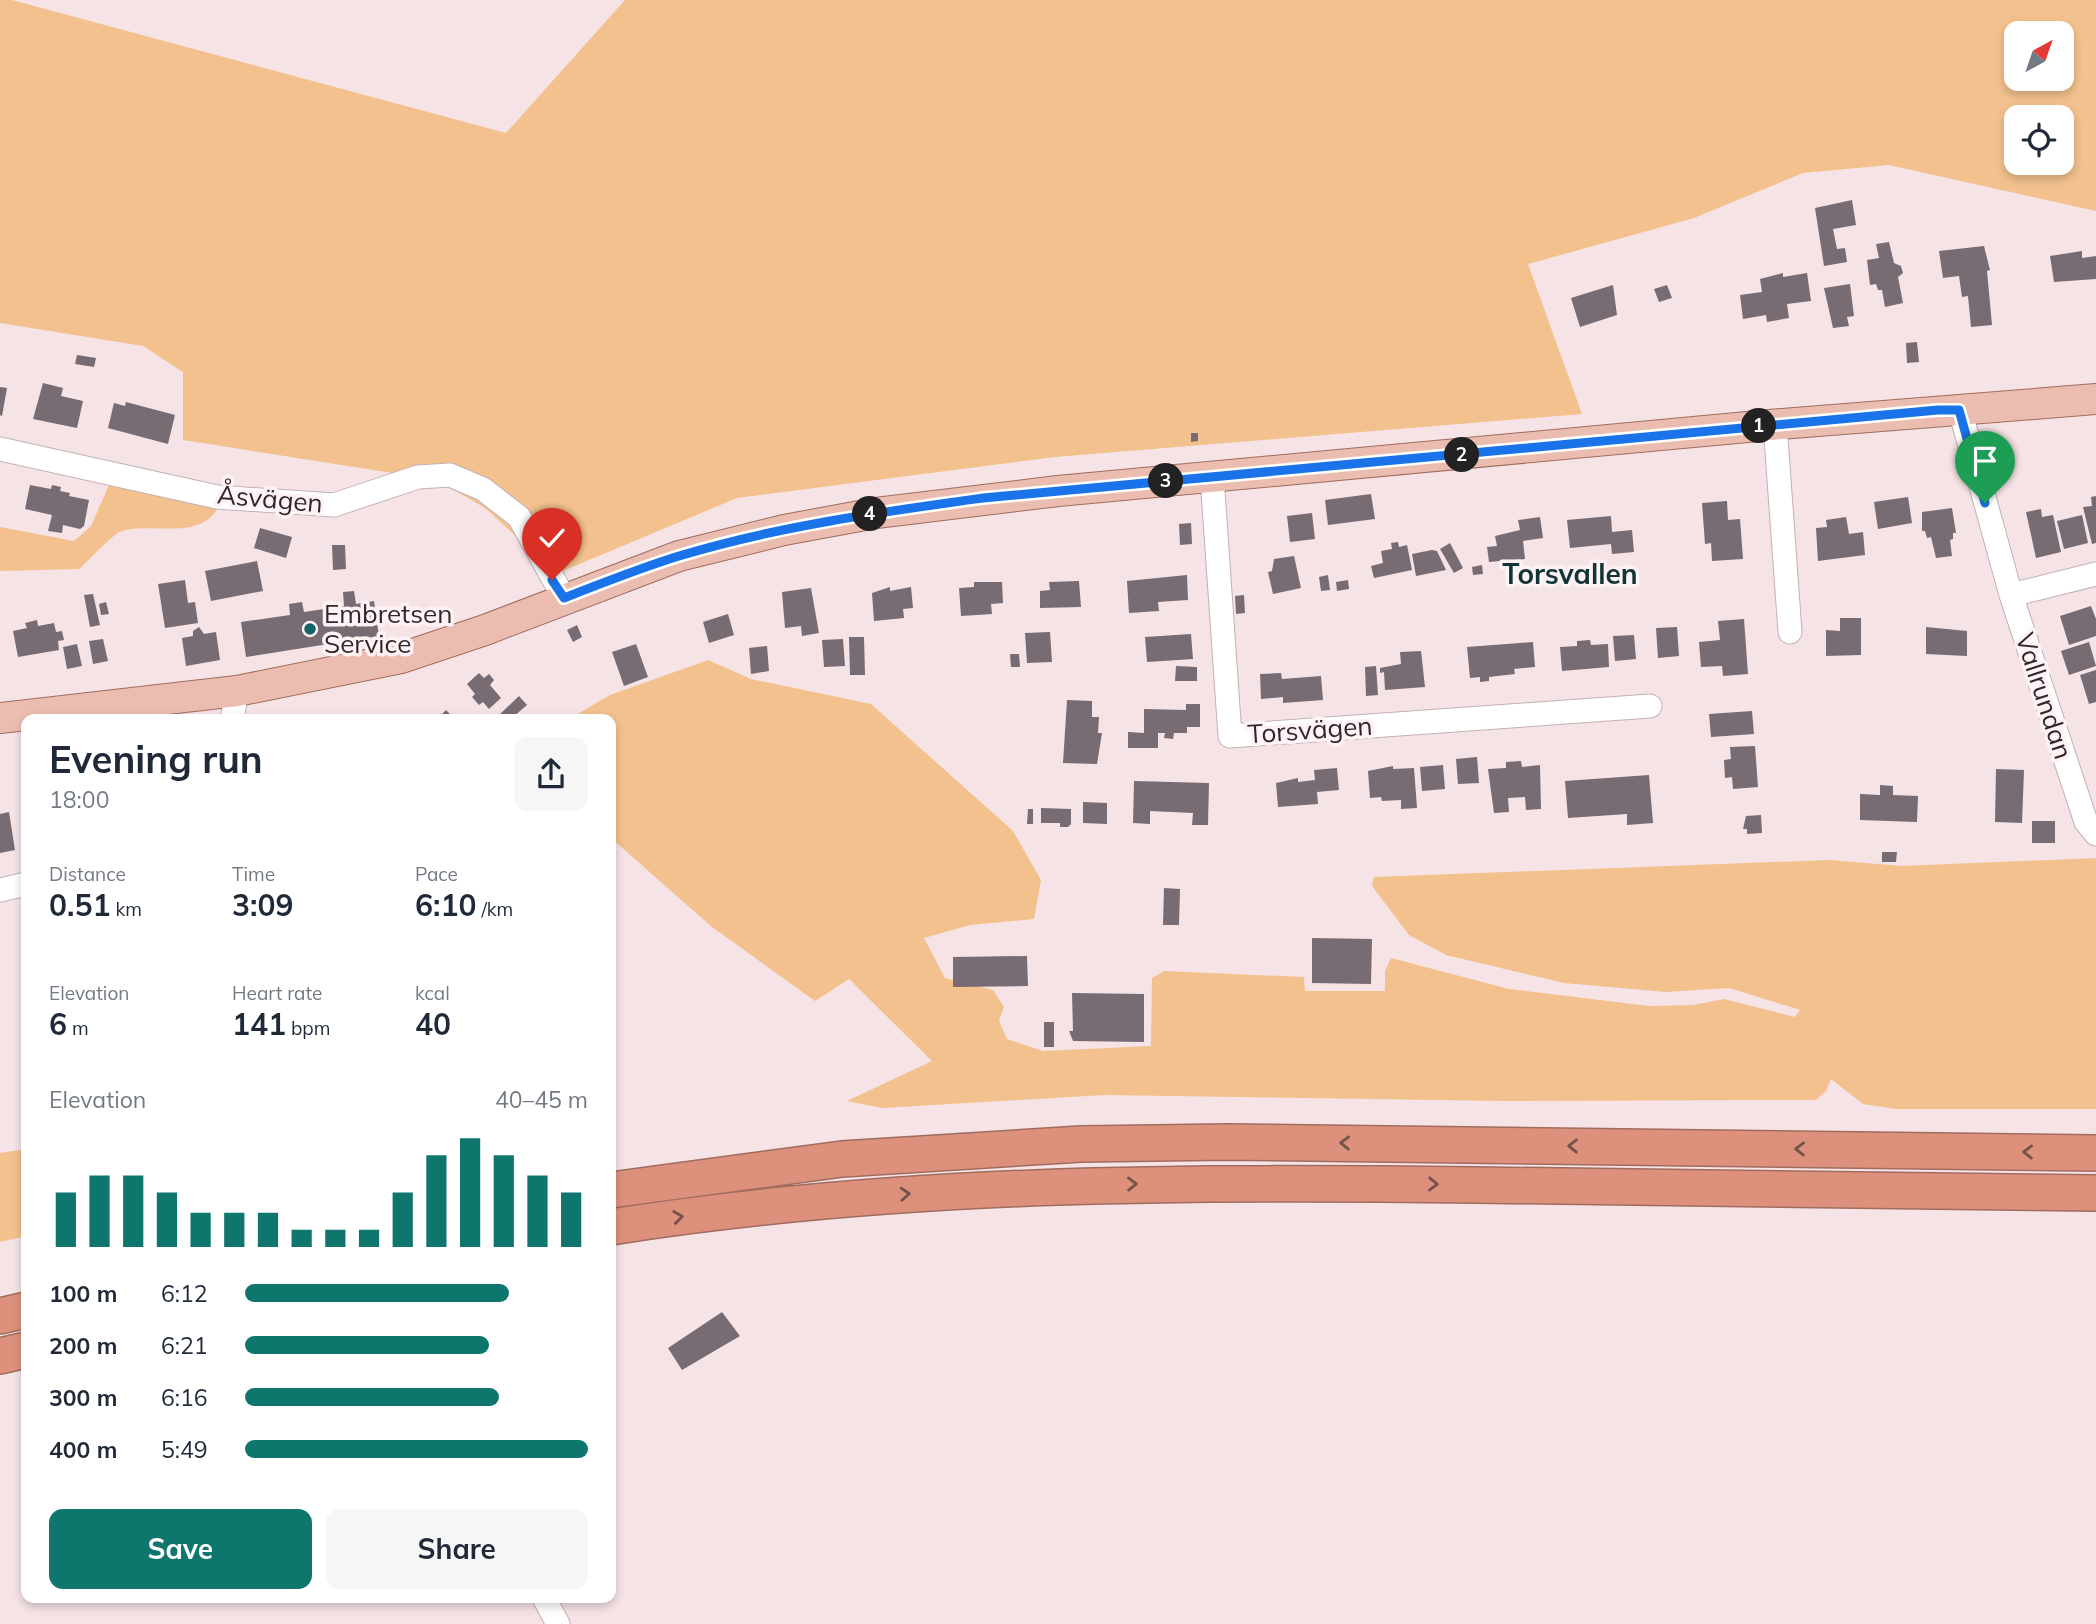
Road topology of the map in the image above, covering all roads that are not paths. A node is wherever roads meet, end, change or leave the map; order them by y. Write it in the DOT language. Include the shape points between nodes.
graph roads {
  1 [pos="2096,399"];
  2 [pos="1959,410"];
  3 [pos="1775,424"];
  4 [pos="0,449"];
  5 [pos="1212,477"];
  6 [pos="2096,574"];
  7 [pos="2011,595"];
  8 [pos="564,598"];
  9 [pos="1790,632"];
  10 [pos="235,705"];
  11 [pos="1650,706"];
  12 [pos="72,714"];
  13 [pos="21,717"];
  14 [pos="0,718"];
  15 [pos="2096,834"];
  16 [pos="21,885"];
  17 [pos="0,890"];
  18 [pos="2096,1153"];
  19 [pos="616,1189"];
  20 [pos="2096,1193"];
  21 [pos="616,1226"];
  22 [pos="21,1311"];
  23 [pos="0,1316"];
  24 [pos="21,1351"];
  25 [pos="0,1356"];
  26 [pos="547,1603"];
  27 [pos="558,1624"];
  1 -- 2 [label="main road"];
  2 -- 3 [label="main road"];
  2 -- 7 [label="street, Vallrundan"];
  3 -- 5 [label="main road"];
  3 -- 9 [label="street"];
  4 -- 8 [label="street, Åsvägen" via="217,497 334,505 418,477 450,475 483,489 519,517"];
  5 -- 8 [label="main road" via="983,498 827,521 679,556"];
  5 -- 11 [label="street, Torsvägen" via="1230,736"];
  6 -- 7 [label="street"];
  7 -- 15 [label="street, Vallrundan" via="2086,822"];
  8 -- 10 [label="main road" via="401,658"];
  10 -- 12 [label="main road"];
  13 -- 14 [label="main road"];
  16 -- 17 [label="street"];
  18 -- 19 [label="highway, one-way" via="1080,1144 842,1159"];
  21 -- 20 [label="highway, one-way" via="848,1198 1083,1184"];
  22 -- 23 [label="highway"];
  24 -- 25 [label="highway"];
  26 -- 27 [label="street"];
}
